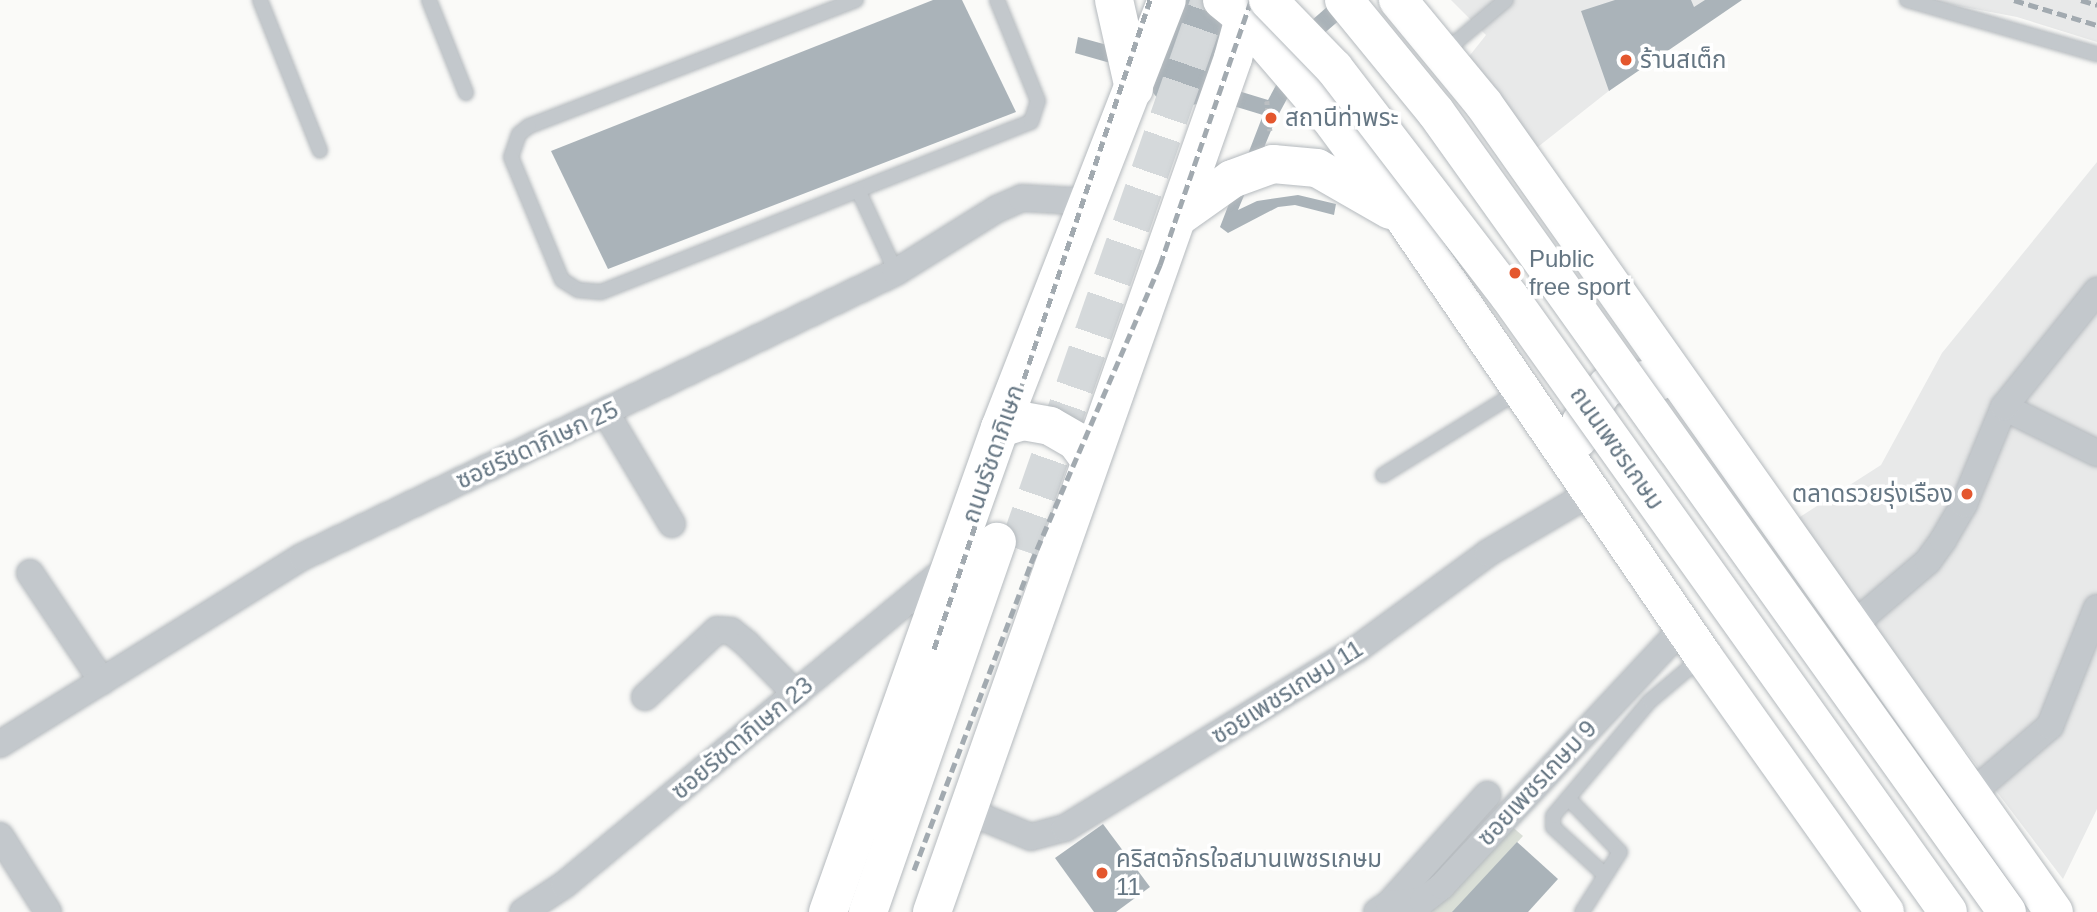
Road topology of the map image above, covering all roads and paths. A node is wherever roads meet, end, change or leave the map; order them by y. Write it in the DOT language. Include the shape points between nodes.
graph roads {
  1 [pos="260,0"];
  2 [pos="429,0"];
  3 [pos="856,0"];
  4 [pos="997,0"];
  5 [pos="1114,0"];
  6 [pos="1167,0"];
  7 [pos="1344,0"];
  8 [pos="1398,0"];
  9 [pos="1506,0"];
  10 [pos="1907,0"];
  11 [pos="1246,5"];
  12 [pos="1442,54"];
  13 [pos="2097,54"];
  14 [pos="1134,89"];
  15 [pos="466,93"];
  16 [pos="1267,95"];
  17 [pos="1272,143"];
  18 [pos="320,151"];
  19 [pos="859,192"];
  20 [pos="1092,202"];
  21 [pos="1177,218"];
  22 [pos="1404,218"];
  23 [pos="896,272"];
  24 [pos="2097,290"];
  25 [pos="1522,389"];
  26 [pos="1686,391"];
  27 [pos="2004,407"];
  28 [pos="606,413"];
  29 [pos="1000,428"];
  30 [pos="2097,453"];
  31 [pos="1090,460"];
  32 [pos="1383,475"];
  33 [pos="1583,479"];
  34 [pos="673,524"];
  35 [pos="956,560"];
  36 [pos="30,573"];
  37 [pos="2097,608"];
  38 [pos="1853,626"];
  39 [pos="1693,642"];
  40 [pos="102,681"];
  41 [pos="796,694"];
  42 [pos="645,697"];
  43 [pos="0,744"];
  44 [pos="1971,794"];
  45 [pos="1487,795"];
  46 [pos="1568,797"];
  47 [pos="967,811"];
  48 [pos="0,836"];
  49 [pos="1605,876"];
  50 [pos="1383,908"];
  51 [pos="48,912"];
  52 [pos="523,912"];
  53 [pos="828,912"];
  54 [pos="868,912"];
  55 [pos="894,912"];
  56 [pos="932,912"];
  57 [pos="1582,912"];
  58 [pos="1885,912"];
  59 [pos="1948,912"];
  60 [pos="2007,912"];
  61 [pos="2054,912"];
  1 -- 18 [label="lane"];
  2 -- 15 [label="lane"];
  3 -- 19 [label="lane" via="529,127 510,150 557,272 566,284 587,292 601,292"];
  4 -- 19 [label="lane" via="1038,101 1034,118"];
  5 -- 14 [label="main road"];
  6 -- 14 [label="main road, ถนนรัชดาภิเษก"];
  7 -- 60 [label="main road, ถนนเพชรเกษม, bridge" via="1435,111"];
  8 -- 12 [label="main road"];
  9 -- 12 [label="lane"];
  10 -- 13 [label="lane"];
  11 -- 21 [label="main road"];
  11 -- 22 [label="main road, ถนนเพชรเกษม"];
  11 -- 59 [label="main road, ถนนเพชรเกษม, bridge" via="1334,68 1476,252"];
  12 -- 26 [label="main road" via="1483,103"];
  14 -- 20 [label="main road, ถนนรัชดาภิเษก"];
  16 -- 17 [label="path"];
  19 -- 23 [label="lane"];
  20 -- 23 [label="street, ซอยรัชดาภิเษก 25" via="1021,198"];
  20 -- 29 [label="main road, ถนนรัชดาภิเษก"];
  21 -- 22 [label="main road" via="1231,179 1273,164 1317,168"];
  21 -- 31 [label="main road"];
  22 -- 25 [label="main road, ถนนเพชรเกษม"];
  23 -- 28 [label="street, ซอยรัชดาภิเษก 25"];
  24 -- 27 [label="street"];
  25 -- 32 [label="lane"];
  25 -- 33 [label="main road, ถนนเพชรเกษม"];
  26 -- 33 [label="main road" via="1650,379 1607,386 1581,422"];
  26 -- 38 [label="main road"];
  27 -- 30 [label="street"];
  27 -- 38 [label="street" via="1964,504 1943,540 1928,561"];
  28 -- 34 [label="street"];
  28 -- 40 [label="street, ซอยรัชดาภิเษก 25" via="302,557"];
  29 -- 31 [label="main road" via="1023,421 1050,426 1076,441"];
  29 -- 35 [label="main road, ถนนรัชดาภิเษก"];
  31 -- 47 [label="main road"];
  33 -- 39 [label="main road, ถนนเพชรเกษม"];
  33 -- 47 [label="street, ซอยเพชรเกษม 11" via="1357,649 1065,828 1031,837"];
  35 -- 41 [label="street, ซอยรัชดาภิเษก 23"];
  35 -- 53 [label="main road, ถนนรัชดาภิเษก"];
  36 -- 40 [label="street"];
  37 -- 44 [label="street" via="2050,726"];
  38 -- 44 [label="main road"];
  39 -- 46 [label="lane" via="1650,701"];
  39 -- 50 [label="street, ซอยเพชรเกษม 9" via="1442,886 1423,901"];
  39 -- 58 [label="main road, ถนนเพชรเกษม"];
  40 -- 43 [label="street, ซอยรัชดาภิเษก 25"];
  41 -- 42 [label="street" via="731,631 717,630"];
  41 -- 52 [label="street, ซอยรัชดาภิเษก 23" via="564,885"];
  44 -- 61 [label="main road"];
  45 -- 50 [label="street"];
  46 -- 49 [label="lane" via="1618,846 1620,856"];
  46 -- 49 [label="lane" via="1553,816 1553,827"];
  47 -- 56 [label="main road"];
  48 -- 51 [label="street"];
  49 -- 57 [label="lane"];
  54 -- 55 [label="main road, ถนนรัชดาภิเษก" via="1008,546"];
}
